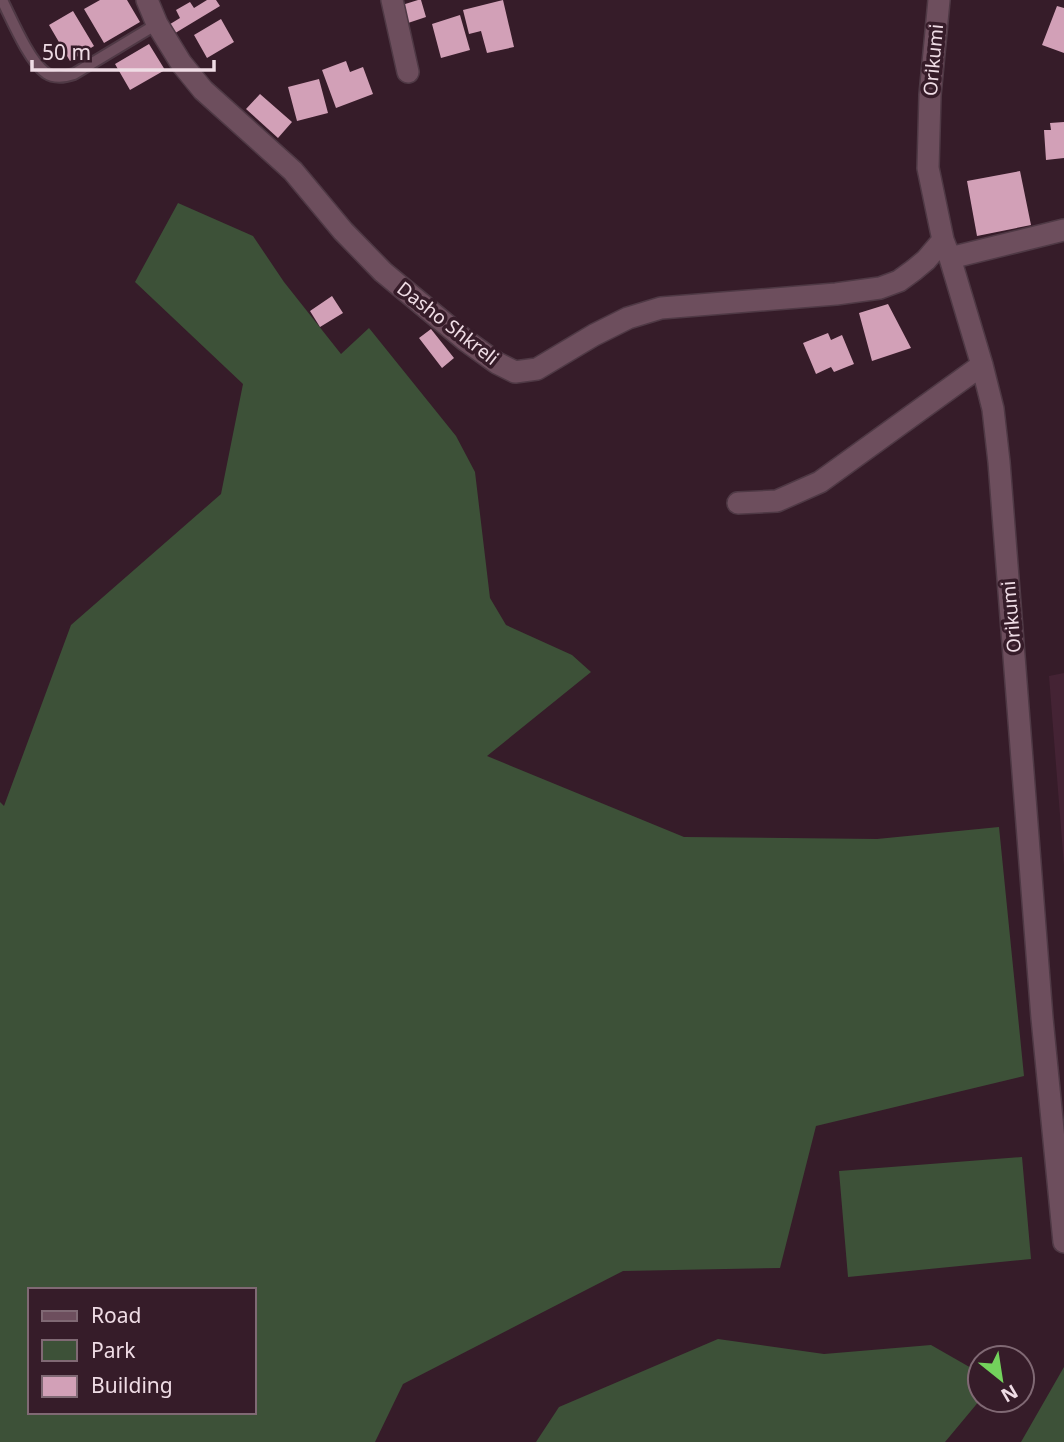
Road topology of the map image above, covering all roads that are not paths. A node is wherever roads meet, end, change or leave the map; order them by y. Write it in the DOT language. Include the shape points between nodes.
graph roads {
  1 [pos="2,0"];
  2 [pos="147,0"];
  3 [pos="392,0"];
  4 [pos="939,0"];
  5 [pos="157,24"];
  6 [pos="408,72"];
  7 [pos="1064,230"];
  8 [pos="946,249"];
  9 [pos="982,365"];
  10 [pos="738,503"];
  11 [pos="1064,1242"];
  1 -- 5 [label="lane" via="27,48 54,77 74,74"];
  2 -- 5 [label="street, Dasho Shkreli"];
  3 -- 6 [label="street"];
  4 -- 8 [label="street, Orikumi" via="928,169"];
  5 -- 8 [label="street, Dasho Shkreli" via="203,90 293,171 383,272 465,340 515,372 537,369 628,318 661,309 880,288 899,281"];
  7 -- 8 [label="street"];
  8 -- 9 [label="street, Orikumi"];
  9 -- 10 [label="street" via="820,482 777,501"];
  9 -- 11 [label="street, Orikumi" via="999,462"];
}
